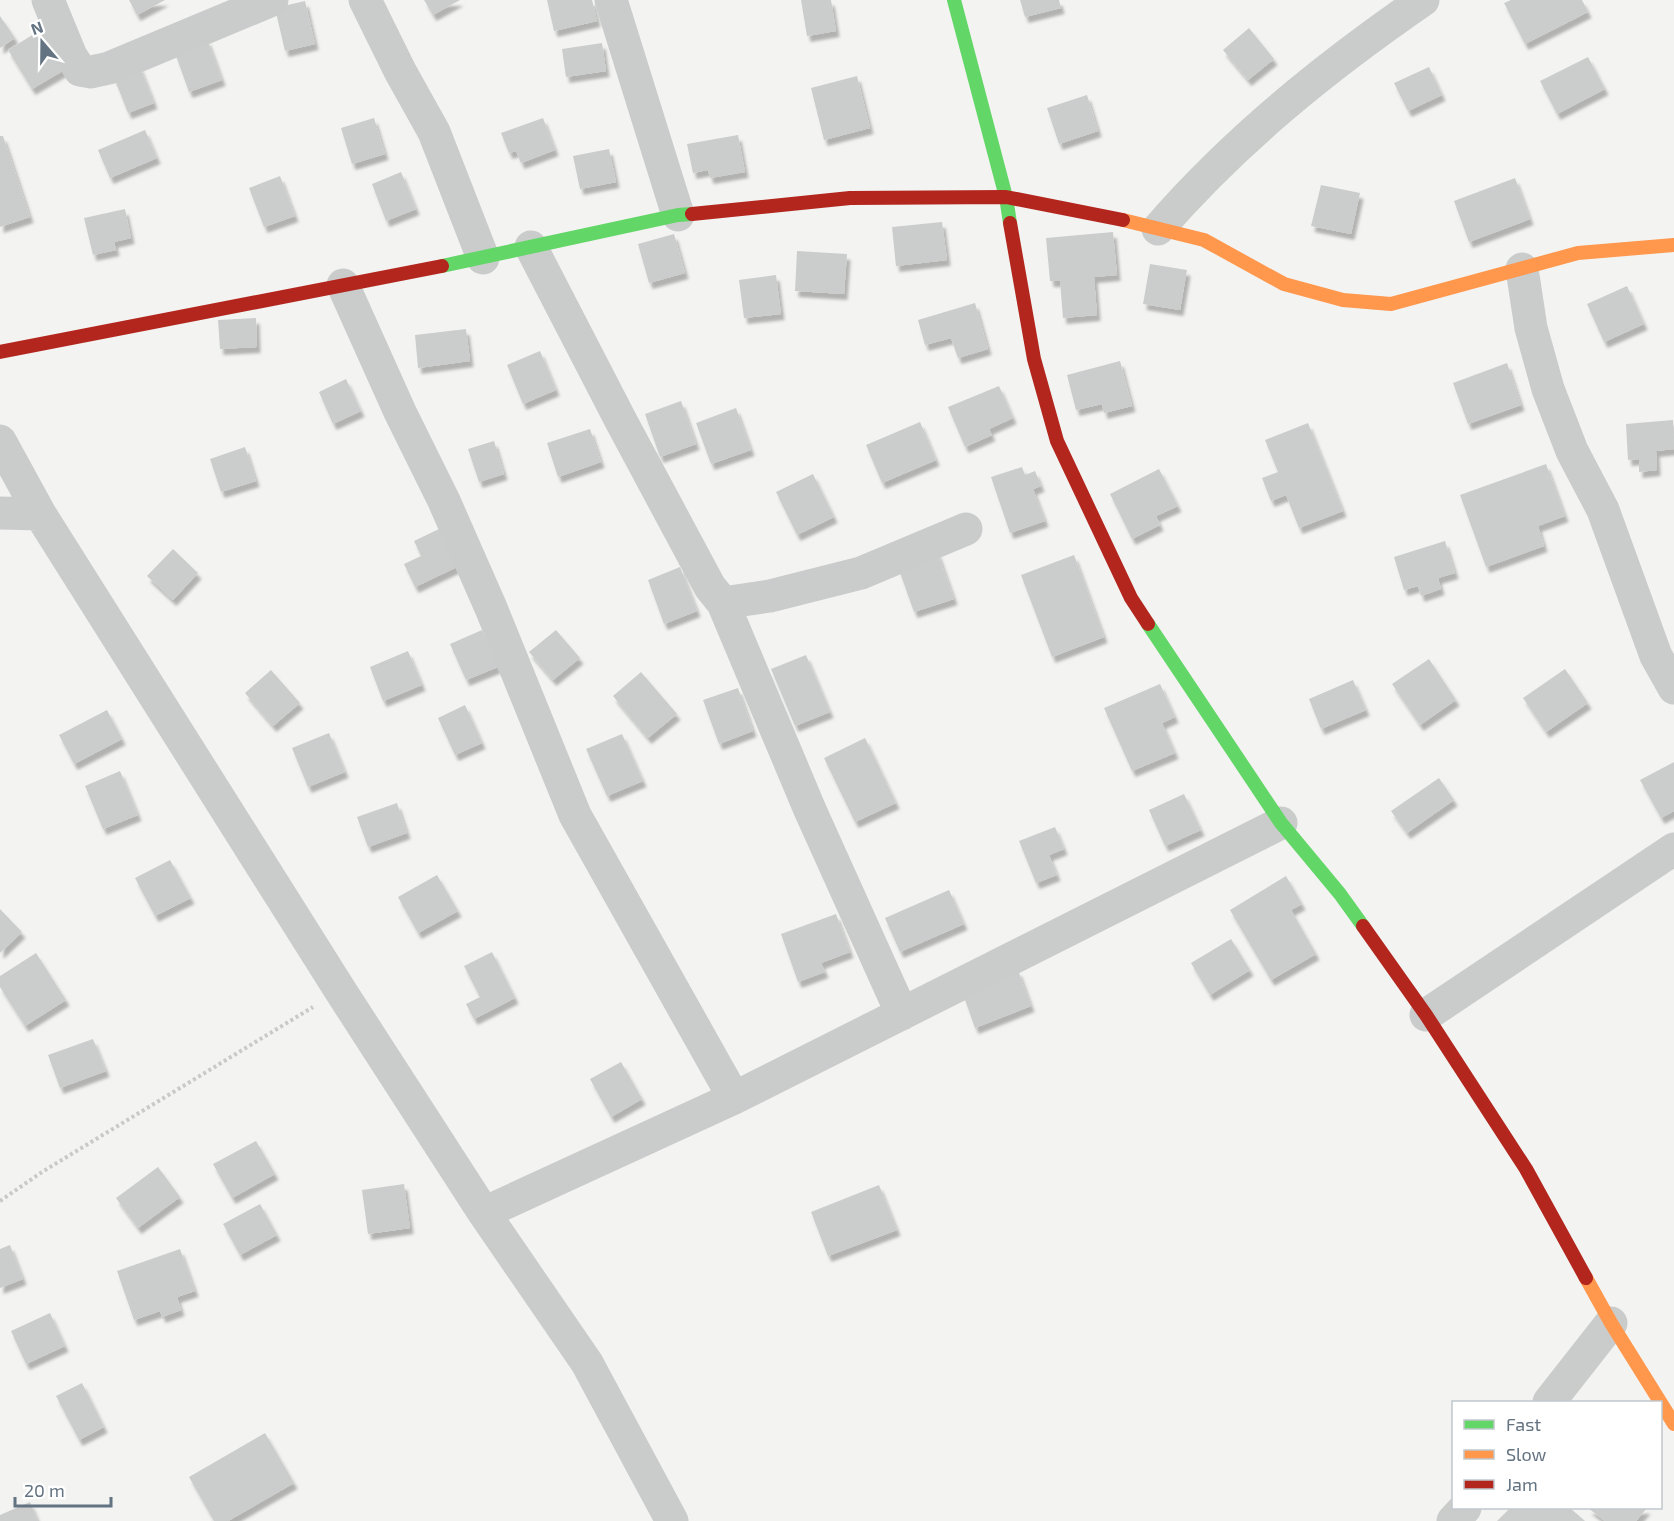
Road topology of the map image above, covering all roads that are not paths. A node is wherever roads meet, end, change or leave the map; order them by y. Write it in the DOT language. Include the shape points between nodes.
graph roads {
  1 [pos="48,0"];
  2 [pos="273,0"];
  3 [pos="365,0"];
  4 [pos="611,0"];
  5 [pos="954,0"];
  6 [pos="1420,1"];
  7 [pos="1006,197"];
  8 [pos="678,215"];
  9 [pos="1158,229"];
  10 [pos="1674,245"];
  11 [pos="531,247"];
  12 [pos="483,258"];
  13 [pos="1522,269"];
  14 [pos="343,285"];
  15 [pos="0,352"];
  16 [pos="0,441"];
  17 [pos="0,513"];
  18 [pos="40,514"];
  19 [pos="966,529"];
  20 [pos="723,603"];
  21 [pos="1674,688"];
  22 [pos="1281,823"];
  23 [pos="1674,849"];
  24 [pos="902,1014"];
  25 [pos="1426,1016"];
  26 [pos="734,1098"];
  27 [pos="484,1213"];
  28 [pos="1611,1323"];
  29 [pos="1550,1401"];
  30 [pos="1660,1401"];
  31 [pos="1662,1405"];
  32 [pos="1674,1424"];
  33 [pos="1464,1509"];
  34 [pos="672,1521"];
  35 [pos="1453,1521"];
  1 -- 2 [label="street" via="71,56 80,70 91,72"];
  3 -- 12 [label="street" via="434,132"];
  4 -- 8 [label="street"];
  5 -- 7 [label="street"];
  6 -- 9 [label="street" via="1294,95 1189,193"];
  7 -- 8 [label="street" via="850,198"];
  7 -- 9 [label="street"];
  7 -- 22 [label="street" via="1034,359 1057,441 1131,598"];
  8 -- 11 [label="street"];
  9 -- 13 [label="street" via="1204,240 1284,284 1343,300 1391,304"];
  10 -- 13 [label="street" via="1578,253"];
  11 -- 12 [label="street"];
  11 -- 20 [label="street" via="693,556"];
  12 -- 14 [label="street"];
  13 -- 21 [label="street" via="1531,328 1548,389 1572,451 1603,510 1656,656"];
  14 -- 15 [label="street"];
  14 -- 26 [label="street" via="491,608 575,815"];
  16 -- 18 [label="street"];
  17 -- 18 [label="street"];
  18 -- 27 [label="street"];
  19 -- 20 [label="street" via="861,573 770,596"];
  20 -- 24 [label="street"];
  22 -- 24 [label="street"];
  22 -- 25 [label="street" via="1340,894"];
  23 -- 25 [label="street"];
  24 -- 26 [label="street"];
  25 -- 28 [label="street" via="1526,1169"];
  26 -- 27 [label="street"];
  27 -- 34 [label="street" via="587,1363"];
  28 -- 29 [label="street"];
  28 -- 30 [label="street"];
  31 -- 32 [label="street"];
  33 -- 35 [label="street"];
}
